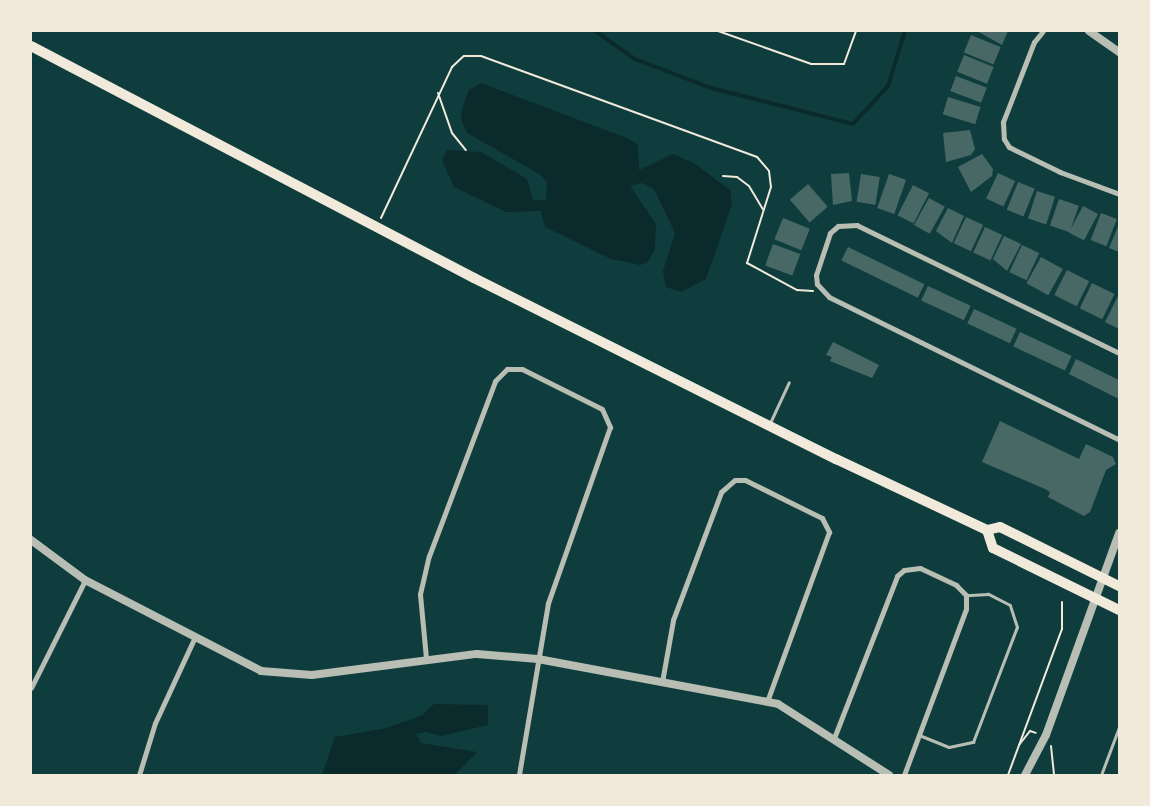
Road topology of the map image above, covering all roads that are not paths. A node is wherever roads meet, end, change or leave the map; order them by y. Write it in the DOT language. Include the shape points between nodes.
graph roads {
  1 [pos="1043,31"];
  2 [pos="1089,31"];
  3 [pos="31,46"];
  4 [pos="1119,52"];
  5 [pos="1119,194"];
  6 [pos="1119,353"];
  7 [pos="790,382"];
  8 [pos="769,425"];
  9 [pos="1119,440"];
  10 [pos="987,530"];
  11 [pos="1119,533"];
  12 [pos="31,540"];
  13 [pos="1101,578"];
  14 [pos="85,580"];
  15 [pos="1119,586"];
  16 [pos="966,595"];
  17 [pos="1093,597"];
  18 [pos="1119,610"];
  19 [pos="194,639"];
  20 [pos="426,658"];
  21 [pos="538,659"];
  22 [pos="662,682"];
  23 [pos="31,688"];
  24 [pos="768,701"];
  25 [pos="1119,727"];
  26 [pos="919,735"];
  27 [pos="834,738"];
  28 [pos="1029,773"];
  29 [pos="139,775"];
  30 [pos="519,775"];
  31 [pos="889,775"];
  32 [pos="904,775"];
  33 [pos="1101,775"];
  1 -- 5 [label="street" via="1034,42 1004,122 1004,139 1009,147 1052,169"];
  2 -- 4 [label="street"];
  3 -- 8 [label="main road" via="376,227"];
  6 -- 9 [label="street" via="857,225 838,226 830,233 816,275 819,288 829,297"];
  7 -- 8 [label="lane"];
  8 -- 10 [label="main road"];
  10 -- 13 [label="main road" via="1000,528"];
  10 -- 17 [label="main road" via="993,548"];
  11 -- 13 [label="street"];
  12 -- 14 [label="street"];
  13 -- 15 [label="main road"];
  13 -- 17 [label="street"];
  14 -- 19 [label="street"];
  14 -- 23 [label="street"];
  16 -- 26 [label="street" via="966,609"];
  16 -- 26 [label="lane" via="988,594 1010,605 1017,627 973,742 954,748"];
  16 -- 27 [label="street" via="956,585 920,568 904,570 897,576"];
  17 -- 18 [label="main road"];
  17 -- 28 [label="street" via="1046,735"];
  19 -- 20 [label="street" via="250,667 286,676"];
  19 -- 29 [label="street" via="155,723"];
  20 -- 21 [label="street" via="477,654"];
  20 -- 21 [label="street" via="420,594 429,556 495,381 501,373 515,368 602,409 610,427 554,583"];
  21 -- 22 [label="street"];
  21 -- 30 [label="street"];
  22 -- 24 [label="street"];
  22 -- 24 [label="street" via="673,620 721,492 735,480 745,480 822,518 828,532"];
  24 -- 27 [label="street" via="793,710"];
  25 -- 33 [label="lane"];
  26 -- 32 [label="street"];
  27 -- 31 [label="street"];
}
